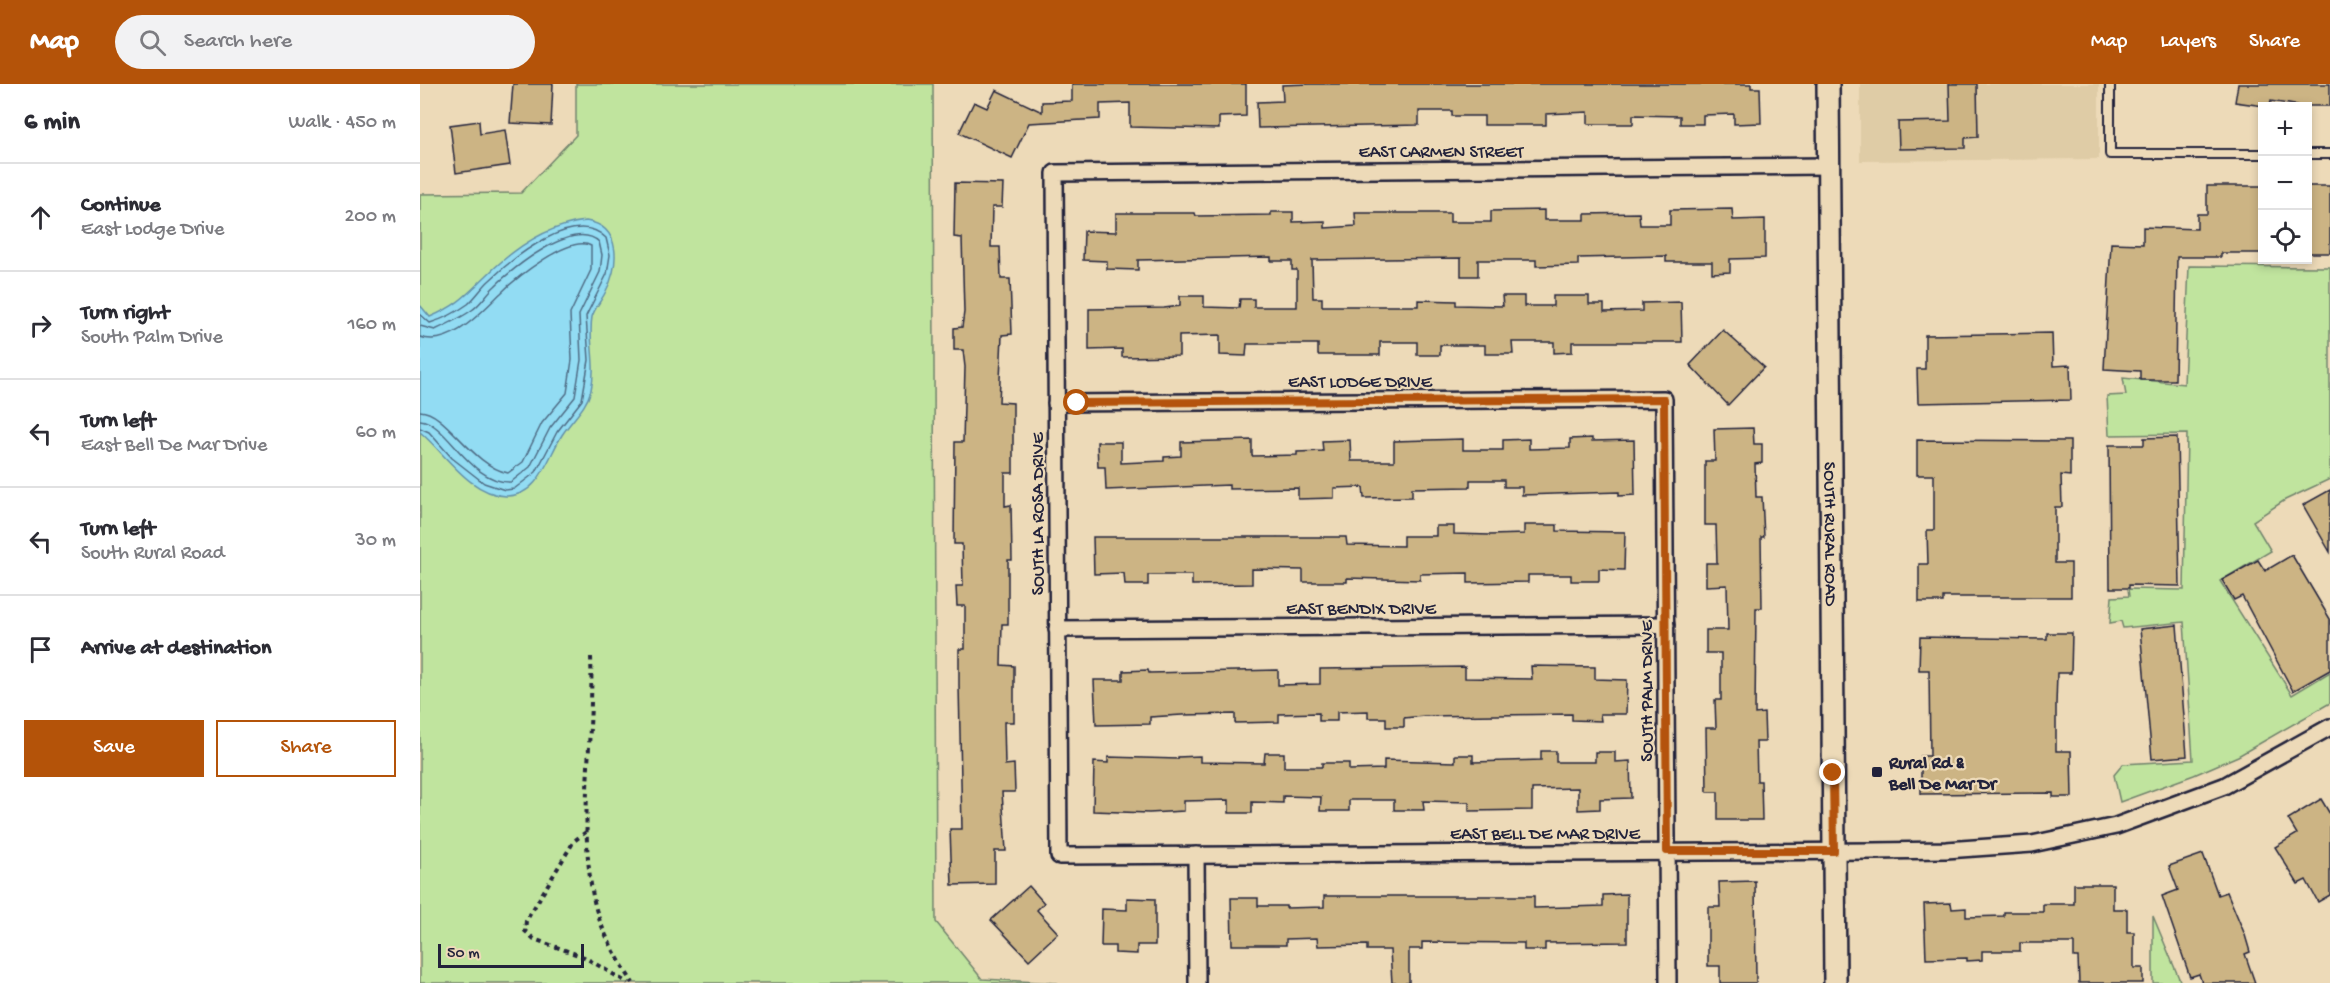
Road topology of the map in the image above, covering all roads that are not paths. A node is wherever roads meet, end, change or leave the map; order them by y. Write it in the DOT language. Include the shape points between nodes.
graph roads {
  1 [pos="1828,84"];
  2 [pos="2110,84"];
  3 [pos="2258,154"];
  4 [pos="2312,154"];
  5 [pos="2330,154"];
  6 [pos="1829,166"];
  7 [pos="1054,173"];
  8 [pos="1664,399"];
  9 [pos="1056,404"];
  10 [pos="1666,625"];
  11 [pos="1058,629"];
  12 [pos="2330,727"];
  13 [pos="1667,851"];
  14 [pos="1834,851"];
  15 [pos="1059,855"];
  16 [pos="1196,855"];
  17 [pos="1197,983"];
  18 [pos="1668,983"];
  19 [pos="1835,983"];
  1 -- 6 [label="main road, SOUTH RURAL ROAD"];
  2 -- 3 [label="lane" via="2110,154"];
  4 -- 5 [label="lane"];
  6 -- 7 [label="street, EAST CARMEN STREET"];
  6 -- 14 [label="main road, SOUTH RURAL ROAD"];
  7 -- 9 [label="street, SOUTH LA ROSA DRIVE"];
  8 -- 9 [label="street, EAST LODGE DRIVE"];
  8 -- 10 [label="street, SOUTH PALM DRIVE"];
  9 -- 11 [label="street, SOUTH LA ROSA DRIVE"];
  10 -- 11 [label="street, EAST BENDIX DRIVE"];
  10 -- 13 [label="street, SOUTH PALM DRIVE"];
  11 -- 15 [label="street, SOUTH LA ROSA DRIVE"];
  12 -- 14 [label="street, EAST BELL DE MAR DRIVE" via="2224,786 2116,826 2032,844 1988,848"];
  13 -- 14 [label="street, EAST BELL DE MAR DRIVE"];
  13 -- 16 [label="street, EAST BELL DE MAR DRIVE"];
  13 -- 18 [label="street, SOUTH PALM DRIVE"];
  14 -- 19 [label="main road, SOUTH RURAL ROAD"];
  15 -- 16 [label="street, EAST BELL DE MAR DRIVE"];
  16 -- 17 [label="street"];
}
